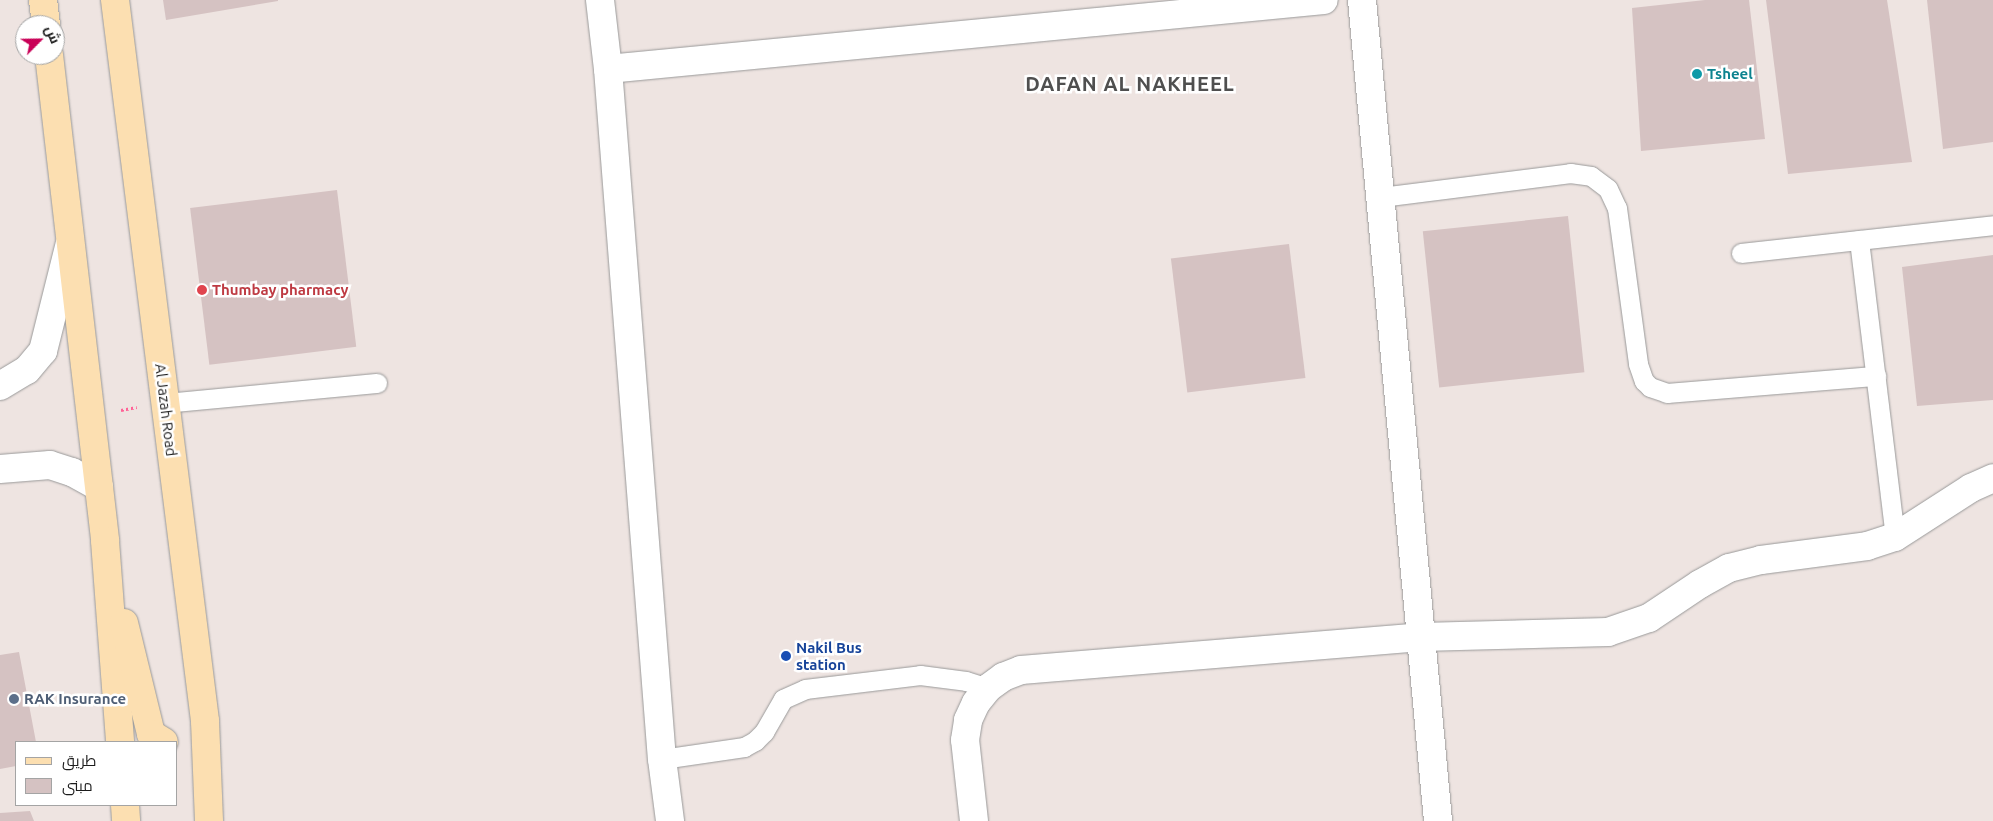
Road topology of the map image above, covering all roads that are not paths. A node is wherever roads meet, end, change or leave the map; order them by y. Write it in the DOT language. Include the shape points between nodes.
graph roads {
  1 [pos="43,0"];
  2 [pos="115,0"];
  3 [pos="600,0"];
  4 [pos="1324,0"];
  5 [pos="1362,0"];
  6 [pos="45,15"];
  7 [pos="50,65"];
  8 [pos="608,69"];
  9 [pos="1381,197"];
  10 [pos="1993,225"];
  11 [pos="1858,240"];
  12 [pos="70,241"];
  13 [pos="1741,253"];
  14 [pos="1876,376"];
  15 [pos="377,383"];
  16 [pos="0,386"];
  17 [pos="165,403"];
  18 [pos="0,469"];
  19 [pos="1993,478"];
  20 [pos="99,488"];
  21 [pos="1896,537"];
  22 [pos="105,541"];
  23 [pos="1421,637"];
  24 [pos="988,688"];
  25 [pos="205,720"];
  26 [pos="120,741"];
  27 [pos="162,741"];
  28 [pos="175,741"];
  29 [pos="662,759"];
  30 [pos="125,806"];
  31 [pos="126,821"];
  32 [pos="209,821"];
  33 [pos="670,821"];
  34 [pos="974,821"];
  35 [pos="1438,821"];
  1 -- 6 [label="main road"];
  2 -- 17 [label="main road, Al Jazah Road"];
  3 -- 8 [label="street"];
  4 -- 8 [label="street"];
  5 -- 9 [label="street"];
  7 -- 12 [label="main road"];
  8 -- 29 [label="street"];
  9 -- 14 [label="lane" via="1570,173 1591,176 1608,189 1617,208 1638,364 1644,381 1650,387 1667,393"];
  9 -- 23 [label="street"];
  10 -- 11 [label="lane"];
  11 -- 13 [label="lane"];
  11 -- 14 [label="lane"];
  12 -- 16 [label="street" via="43,351 27,370"];
  12 -- 20 [label="main road"];
  14 -- 21 [label="lane"];
  15 -- 17 [label="lane"];
  17 -- 25 [label="main road, Al Jazah Road"];
  18 -- 20 [label="street" via="50,466 72,472"];
  19 -- 21 [label="street" via="1971,488"];
  20 -- 22 [label="main road"];
  21 -- 23 [label="street" via="1867,546 1761,560 1729,568 1649,618 1608,632"];
  22 -- 26 [label="main road"];
  22 -- 27 [label="main road" via="151,734"];
  23 -- 24 [label="street" via="1040,667 1003,677"];
  23 -- 35 [label="street"];
  24 -- 29 [label="lane" via="958,679 920,675 805,688 783,700 764,732 744,747"];
  24 -- 34 [label="street" via="968,720 965,740"];
  25 -- 28 [label="main road" via="182,739"];
  25 -- 32 [label="main road, Al Jazah Road"];
  29 -- 33 [label="street"];
  30 -- 31 [label="main road"];
}
